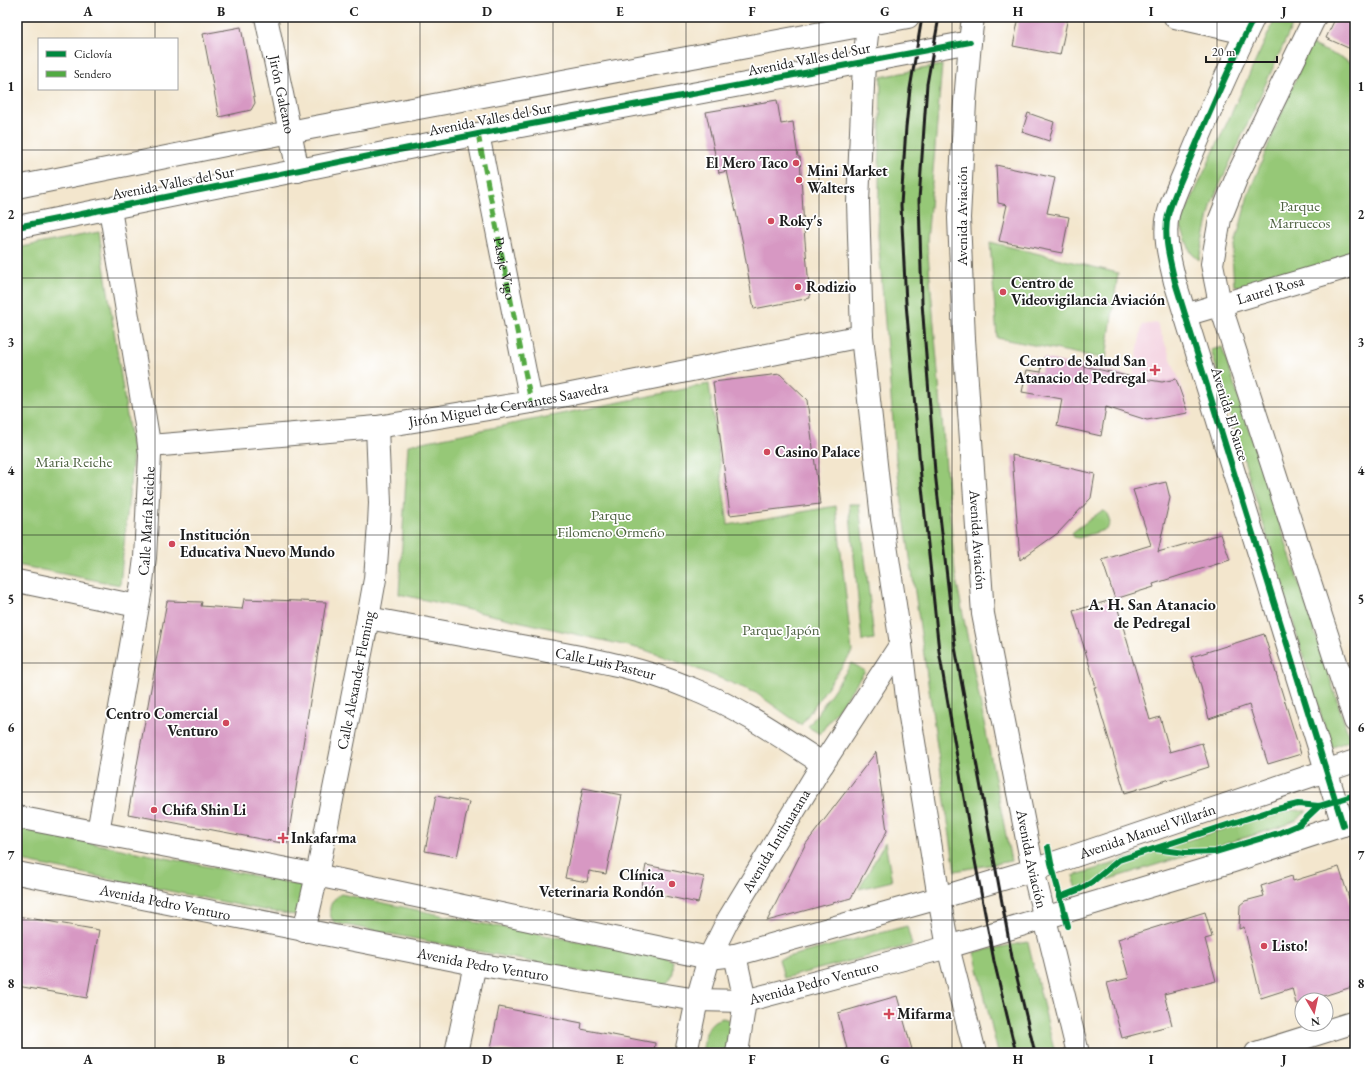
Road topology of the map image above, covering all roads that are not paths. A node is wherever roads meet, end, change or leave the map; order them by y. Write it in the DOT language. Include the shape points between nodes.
graph roads {
  1 [pos="266,17"];
  2 [pos="908,17"];
  3 [pos="973,17"];
  4 [pos="1175,17"];
  5 [pos="1315,17"];
  6 [pos="869,21"];
  7 [pos="1250,25"];
  8 [pos="970,42"];
  9 [pos="864,62"];
  10 [pos="290,132"];
  11 [pos="478,134"];
  12 [pos="298,171"];
  13 [pos="17,186"];
  14 [pos="110,209"];
  15 [pos="17,227"];
  16 [pos="1355,265"];
  17 [pos="1220,304"];
  18 [pos="1185,316"];
  19 [pos="862,336"];
  20 [pos="531,402"];
  21 [pos="377,427"];
  22 [pos="150,446"];
  23 [pos="17,581"];
  24 [pos="137,606"];
  25 [pos="368,618"];
  26 [pos="900,644"];
  27 [pos="1355,721"];
  28 [pos="1355,761"];
  29 [pos="823,764"];
  30 [pos="1327,770"];
  31 [pos="17,817"];
  32 [pos="1349,823"];
  33 [pos="98,832"];
  34 [pos="1033,870"];
  35 [pos="17,873"];
  36 [pos="317,875"];
  37 [pos="939,898"];
  38 [pos="1044,917"];
  39 [pos="304,931"];
  40 [pos="948,947"];
  41 [pos="735,955"];
  42 [pos="709,958"];
  43 [pos="475,964"];
  44 [pos="697,1000"];
  45 [pos="746,1001"];
  46 [pos="1355,1022"];
  47 [pos="456,1053"];
  48 [pos="686,1053"];
  49 [pos="737,1053"];
  50 [pos="975,1053"];
  51 [pos="1078,1053"];
  52 [pos="1256,1053"];
  1 -- 10 [label="street, Jirón Galeano"];
  2 -- 6 [label="street, Avenida Valles del Sur"];
  3 -- 8 [label="street, Avenida Aviación"];
  4 -- 7 [label="street"];
  5 -- 17 [label="street, Avenida El Sauce" via="1238,174 1220,219 1212,264"];
  6 -- 9 [label="street"];
  6 -- 10 [label="street, Avenida Valles del Sur"];
  7 -- 18 [label="street, Avenida El Sauce" via="1197,143 1168,216 1166,233 1169,257"];
  8 -- 9 [label="street, Avenida Valles del Sur"];
  8 -- 34 [label="street, Avenida Aviación" via="959,218 964,339 982,601"];
  9 -- 11 [label="street, Avenida Valles del Sur"];
  9 -- 19 [label="street" via="858,202"];
  10 -- 12 [label="street, Jirón Galeano"];
  10 -- 13 [label="street, Avenida Valles del Sur"];
  11 -- 12 [label="street, Avenida Valles del Sur"];
  11 -- 20 [label="street, Pasaje Vigo"];
  12 -- 14 [label="street, Avenida Valles del Sur"];
  14 -- 15 [label="street, Avenida Valles del Sur"];
  14 -- 22 [label="street, Calle María Reiche"];
  16 -- 17 [label="street, Laurel Rosa"];
  17 -- 18 [label="street, Laurel Rosa"];
  17 -- 27 [label="street, Avenida El Sauce"];
  18 -- 30 [label="street, Avenida El Sauce"];
  19 -- 20 [label="street, Jirón Miguel de Cervantes Saavedra"];
  19 -- 26 [label="street" via="882,519"];
  20 -- 21 [label="street, Jirón Miguel de Cervantes Saavedra"];
  21 -- 22 [label="street, Jirón Miguel de Cervantes Saavedra"];
  21 -- 25 [label="street, Calle Alexander Fleming" via="380,503 375,579"];
  22 -- 24 [label="street, Calle María Reiche" via="145,558"];
  23 -- 24 [label="street"];
  24 -- 33 [label="street, Calle María Reiche"];
  25 -- 29 [label="street, Calle Luis Pasteur" via="561,653 626,667 670,680 733,707"];
  25 -- 36 [label="street, Calle Alexander Fleming"];
  26 -- 29 [label="street, Avenida Intihuatana"];
  26 -- 37 [label="street"];
  28 -- 30 [label="street, Avenida Manuel Villarán"];
  29 -- 42 [label="street, Avenida Intihuatana" via="728,920"];
  30 -- 32 [label="street, Avenida El Sauce"];
  30 -- 34 [label="street, Avenida Manuel Villarán"];
  31 -- 33 [label="street"];
  32 -- 38 [label="street" via="1230,862"];
  33 -- 36 [label="street"];
  34 -- 37 [label="street, Avenida Manuel Villarán"];
  34 -- 38 [label="street, Avenida Aviación"];
  35 -- 39 [label="street, Avenida Pedro Venturo"];
  36 -- 39 [label="street, Calle Alexander Fleming"];
  36 -- 42 [label="street"];
  37 -- 40 [label="street"];
  37 -- 41 [label="street"];
  38 -- 40 [label="street"];
  38 -- 51 [label="street, Avenida Aviación"];
  39 -- 43 [label="street, Avenida Pedro Venturo"];
  40 -- 45 [label="street, Avenida Pedro Venturo"];
  40 -- 50 [label="street"];
  41 -- 42 [label="street"];
  41 -- 45 [label="street"];
  42 -- 44 [label="street, Avenida Intihuatana"];
  43 -- 44 [label="street, Avenida Pedro Venturo"];
  43 -- 47 [label="street"];
  44 -- 45 [label="street, Avenida Pedro Venturo"];
  44 -- 48 [label="street, Avenida Intihuatana"];
  45 -- 49 [label="street"];
  46 -- 52 [label="street"];
}
